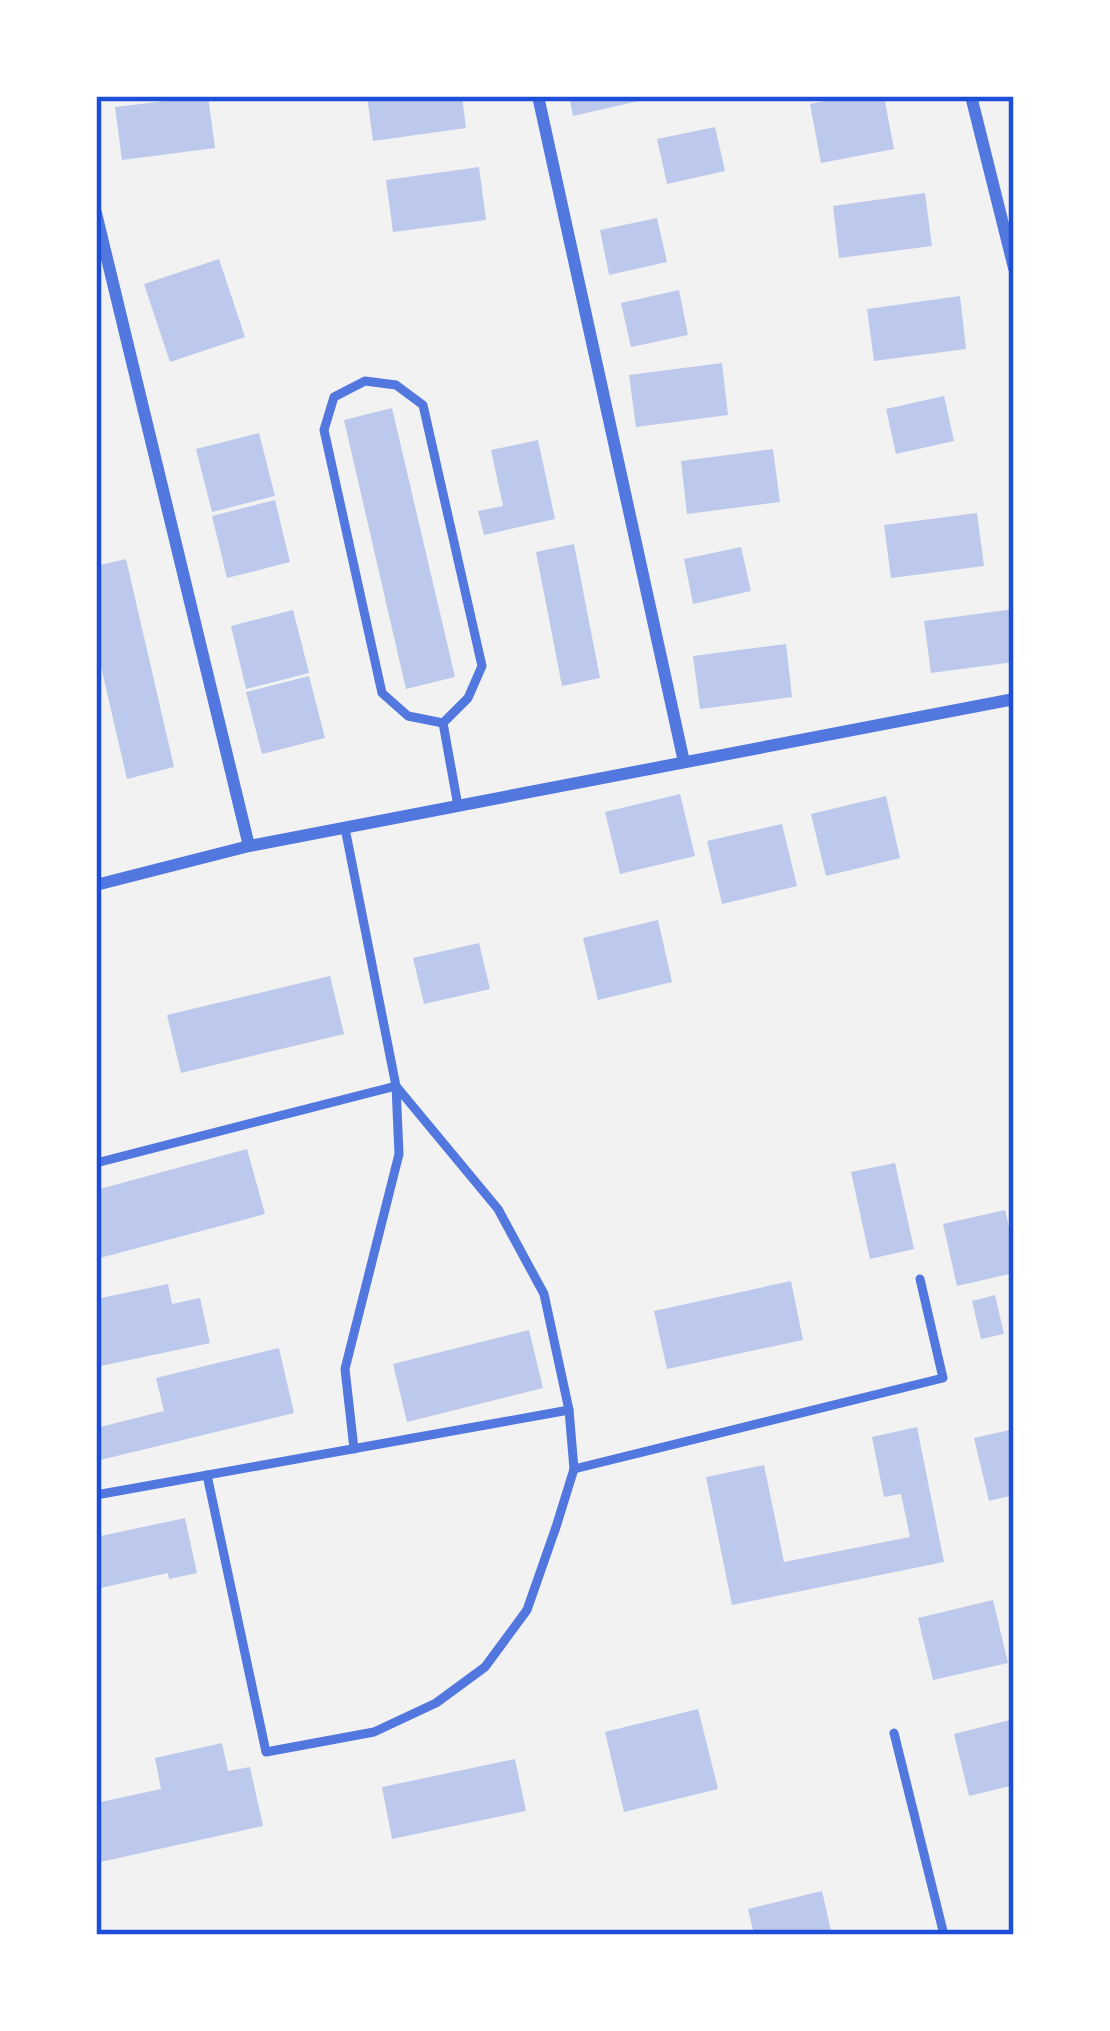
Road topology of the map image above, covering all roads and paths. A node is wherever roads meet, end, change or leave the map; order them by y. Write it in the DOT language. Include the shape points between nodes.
graph roads {
  1 [pos="538,96"];
  2 [pos="971,96"];
  3 [pos="96,213"];
  4 [pos="1014,268"];
  5 [pos="1014,699"];
  6 [pos="442,723"];
  7 [pos="684,762"];
  8 [pos="458,806"];
  9 [pos="345,828"];
  10 [pos="249,846"];
  11 [pos="96,885"];
  12 [pos="396,1086"];
  13 [pos="96,1163"];
  14 [pos="920,1279"];
  15 [pos="569,1410"];
  16 [pos="354,1449"];
  17 [pos="574,1468"];
  18 [pos="207,1474"];
  19 [pos="96,1495"];
  20 [pos="894,1732"];
  21 [pos="944,1935"];
  1 -- 7 [label="street"];
  2 -- 4 [label="street"];
  3 -- 10 [label="street"];
  5 -- 7 [label="street"];
  6 -- 6 [label="lane" via="468,698 482,666 423,405 396,385 365,381 334,397 324,430 382,693 408,716"];
  6 -- 8 [label="lane"];
  7 -- 8 [label="street"];
  8 -- 9 [label="street"];
  9 -- 10 [label="street"];
  9 -- 12 [label="lane"];
  10 -- 11 [label="street"];
  12 -- 13 [label="lane"];
  12 -- 15 [label="lane" via="498,1209 535,1277"];
  12 -- 16 [label="lane" via="399,1154 345,1369"];
  14 -- 17 [label="lane" via="944,1378"];
  15 -- 16 [label="lane"];
  15 -- 17 [label="lane"];
  16 -- 18 [label="lane"];
  17 -- 18 [label="lane" via="527,1610 485,1667 436,1703 374,1732 266,1752"];
  18 -- 19 [label="lane"];
  20 -- 21 [label="lane"];
}
